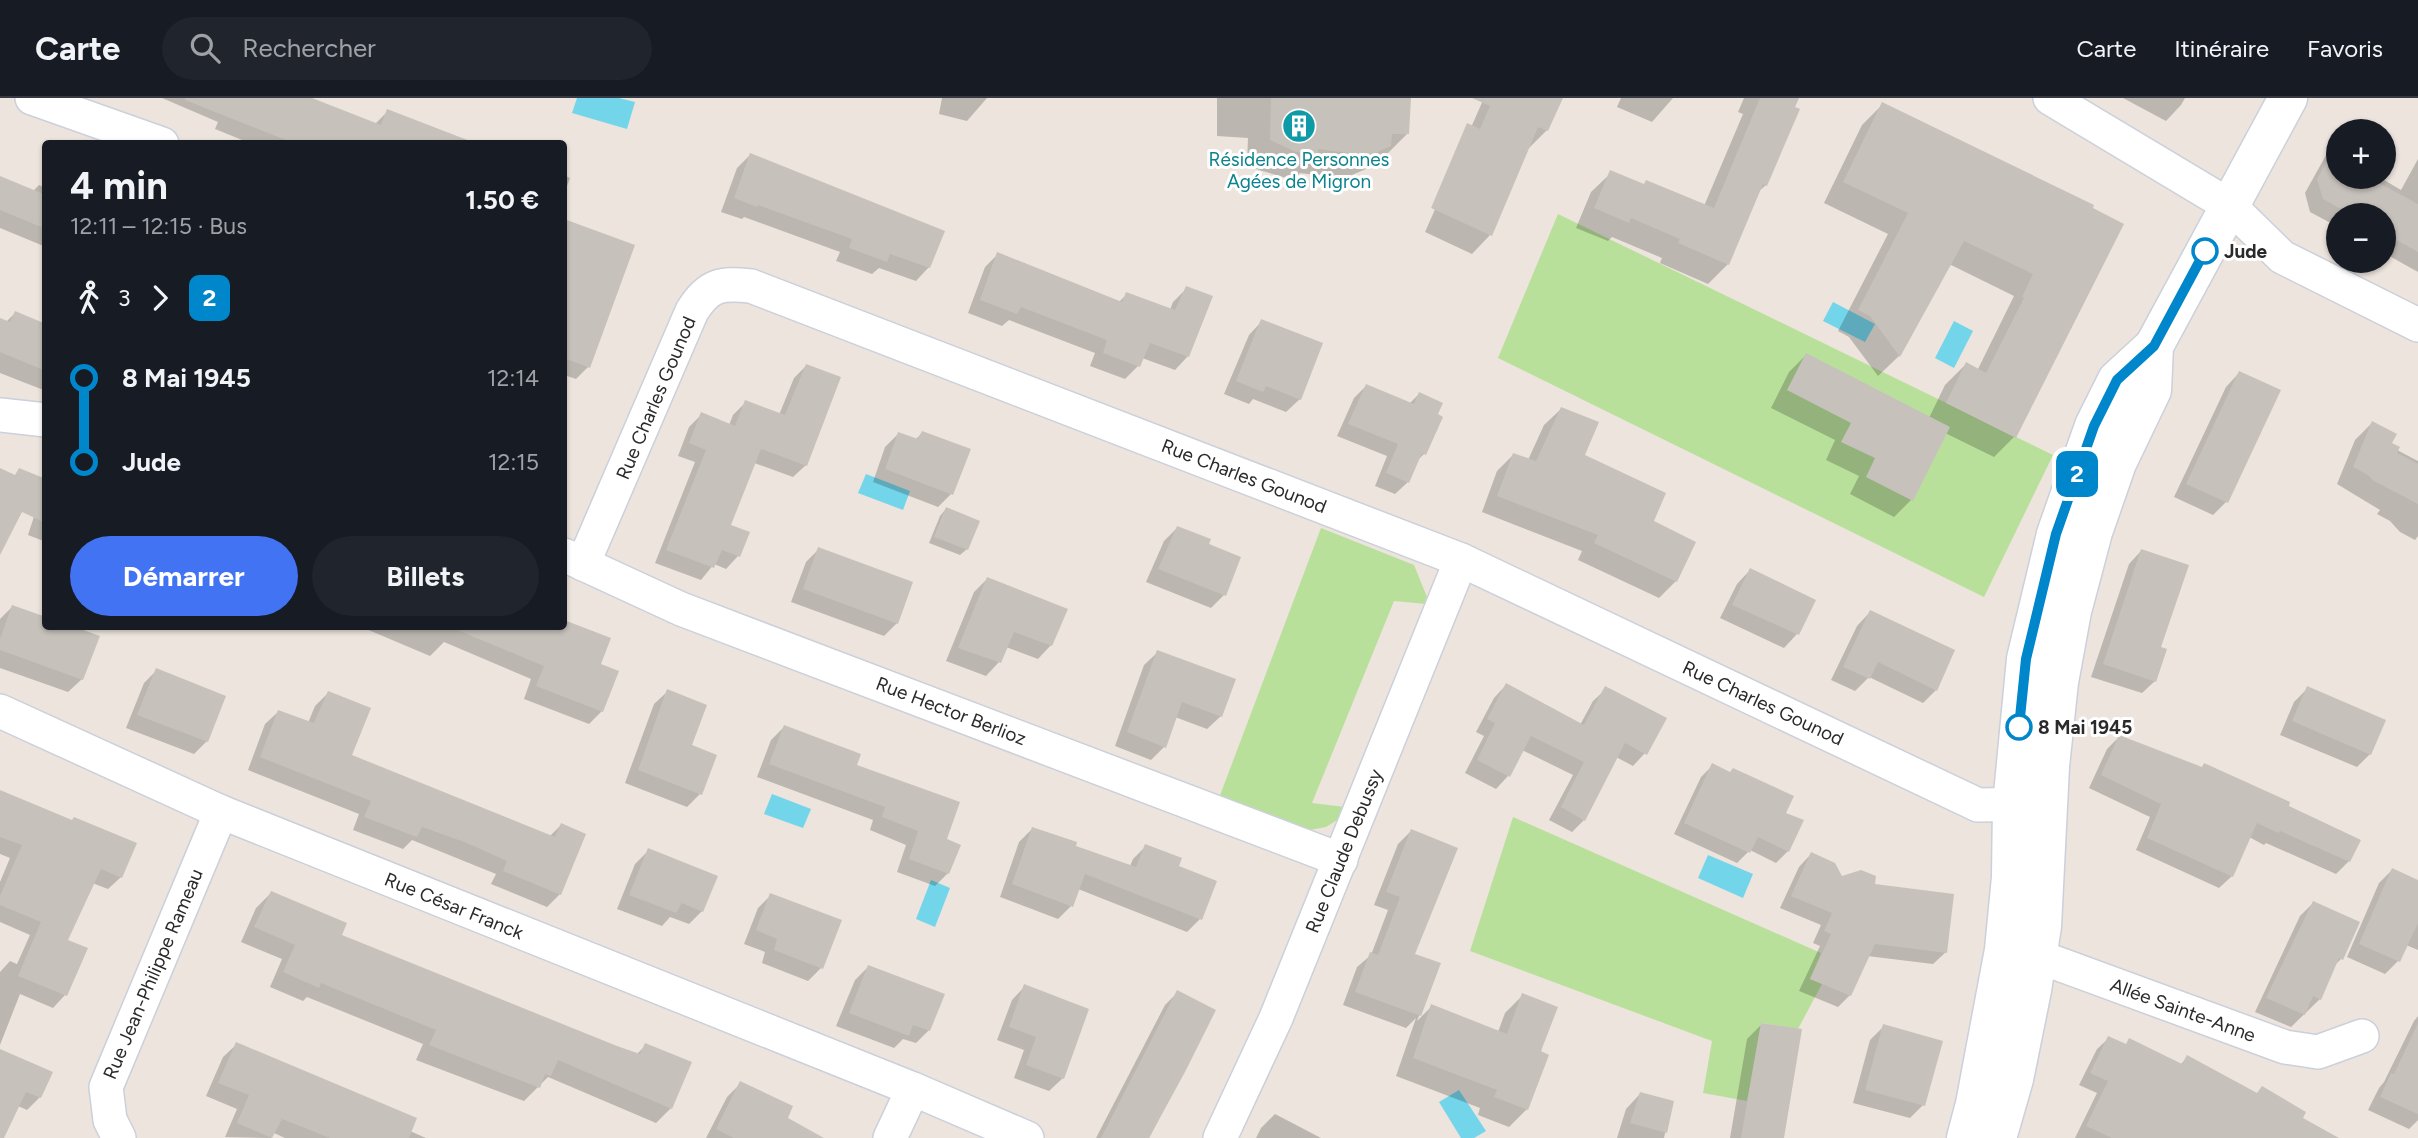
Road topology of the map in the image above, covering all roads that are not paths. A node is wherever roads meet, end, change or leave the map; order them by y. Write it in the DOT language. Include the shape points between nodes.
graph roads {
  1 [pos="32,98"];
  2 [pos="2050,98"];
  3 [pos="2288,98"];
  4 [pos="151,140"];
  5 [pos="2230,206"];
  6 [pos="2418,324"];
  7 [pos="0,415"];
  8 [pos="42,420"];
  9 [pos="573,559"];
  10 [pos="1461,560"];
  11 [pos="0,711"];
  12 [pos="2030,804"];
  13 [pos="221,812"];
  14 [pos="1341,860"];
  15 [pos="2020,953"];
  16 [pos="2362,1035"];
  17 [pos="914,1089"];
  18 [pos="119,1138"];
  19 [pos="890,1138"];
  20 [pos="1027,1138"];
  21 [pos="1220,1138"];
  22 [pos="1966,1138"];
  23 [pos="1997,1138"];
  1 -- 4 [label="street"];
  2 -- 5 [label="street"];
  3 -- 5 [label="street"];
  5 -- 6 [label="street" via="2282,257"];
  5 -- 12 [label="street" via="2154,346 2117,380 2094,426 2056,534 2026,659"];
  7 -- 8 [label="street"];
  9 -- 10 [label="street, Rue Charles Gounod" via="692,311 702,294 732,284 751,286"];
  9 -- 14 [label="street, Rue Hector Berlioz" via="681,608"];
  10 -- 12 [label="street, Rue Charles Gounod" via="1978,805"];
  10 -- 14 [label="street, Rue Claude Debussy"];
  11 -- 13 [label="street, Rue César Franck"];
  12 -- 15 [label="street" via="2011,877"];
  13 -- 17 [label="street, Rue César Franck"];
  13 -- 18 [label="street, Rue Jean-Philippe Rameau" via="106,1087 110,1121"];
  14 -- 21 [label="street, Rue Claude Debussy"];
  15 -- 16 [label="street, Allée Sainte-Anne" via="2285,1047 2318,1052"];
  15 -- 22 [label="street"];
  15 -- 23 [label="street" via="2014,1079"];
  17 -- 19 [label="street"];
  17 -- 20 [label="street, Rue César Franck"];
}
